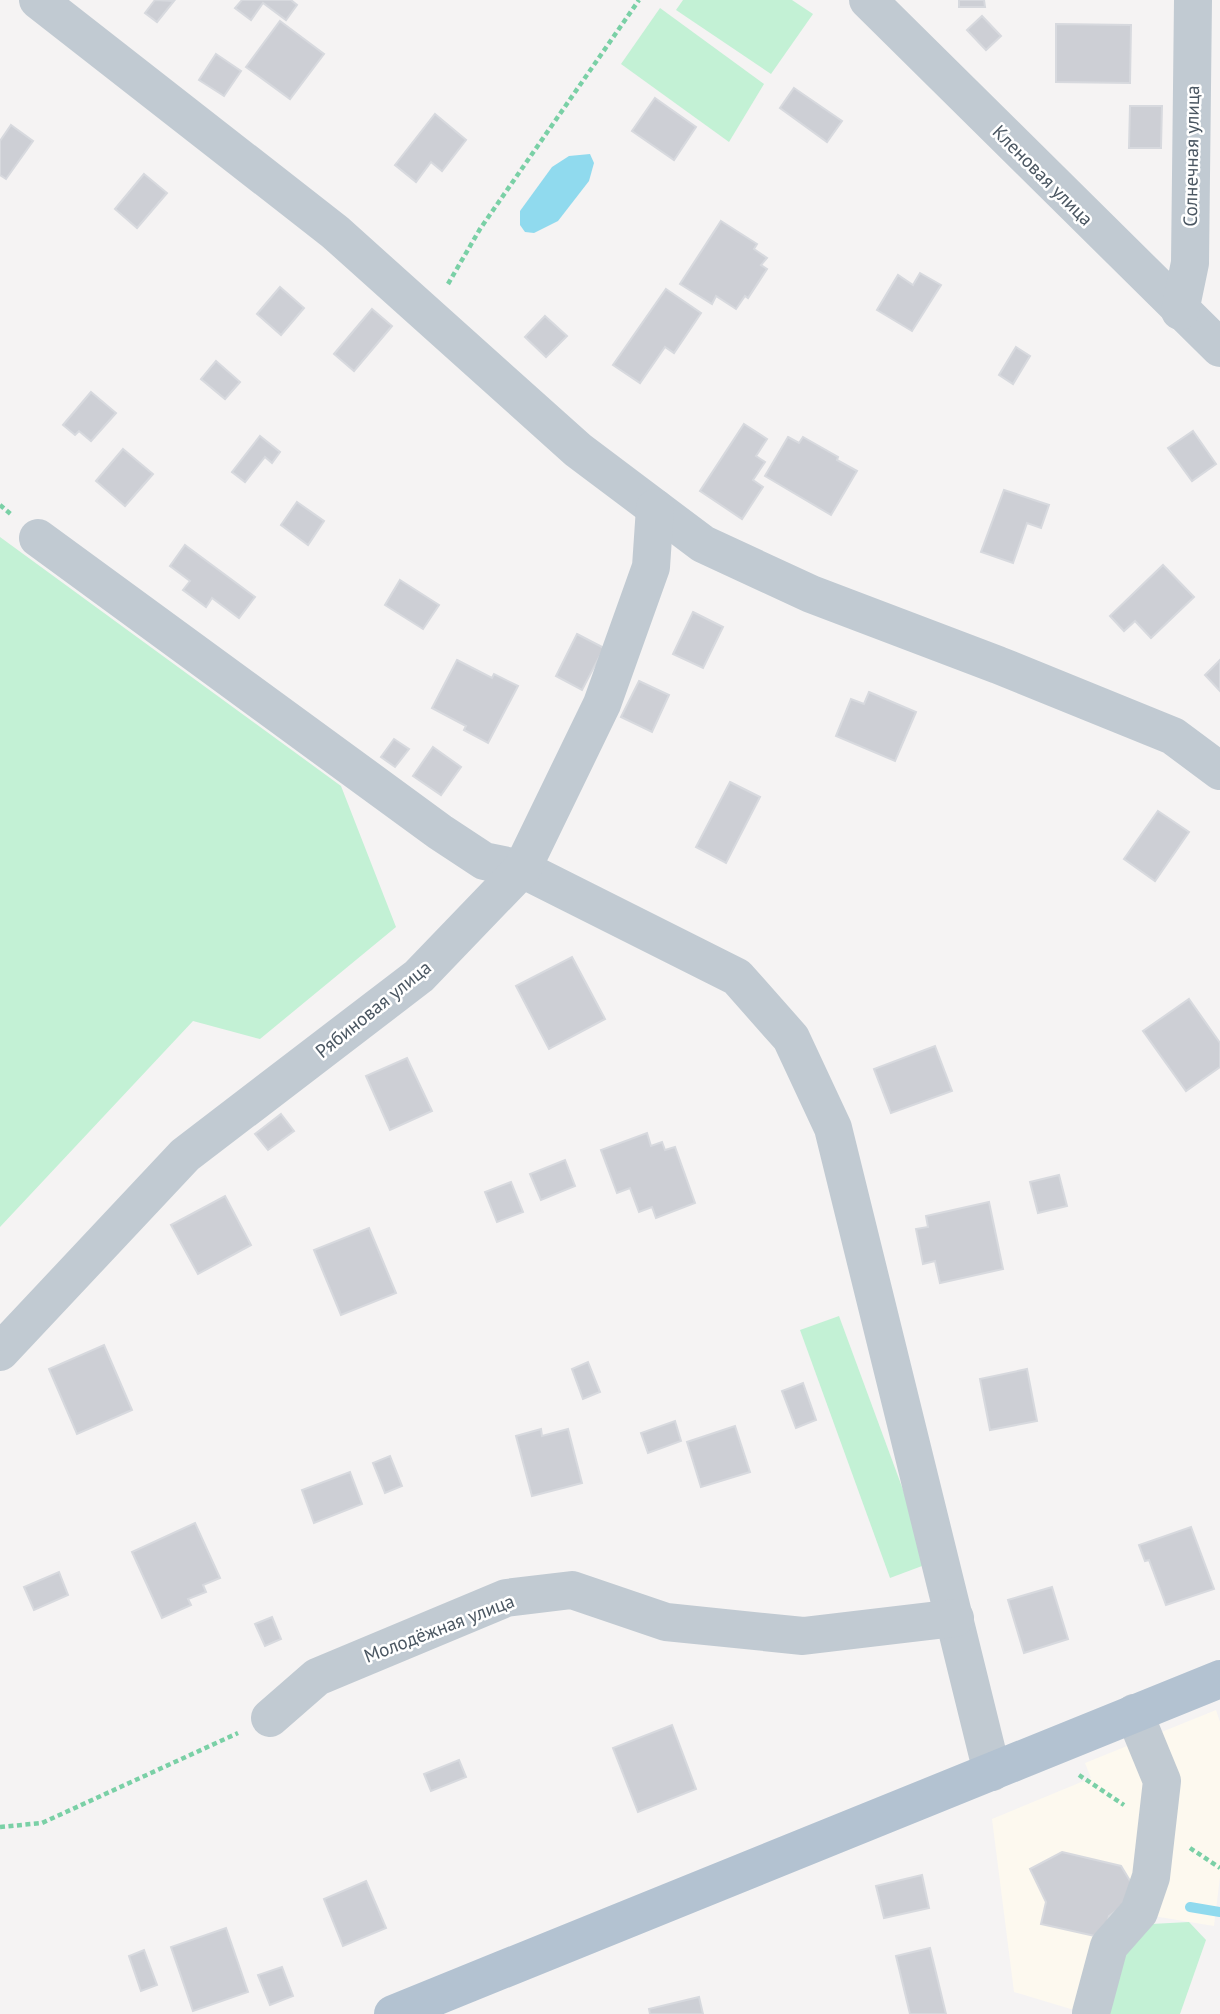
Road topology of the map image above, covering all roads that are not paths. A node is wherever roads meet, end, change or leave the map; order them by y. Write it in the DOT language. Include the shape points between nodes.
graph roads {
  1 [pos="38,0"];
  2 [pos="867,0"];
  3 [pos="1193,0"];
  4 [pos="1180,310"];
  5 [pos="1220,348"];
  6 [pos="655,508"];
  7 [pos="38,538"];
  8 [pos="1220,771"];
  9 [pos="522,869"];
  10 [pos="0,1352"];
  11 [pos="955,1618"];
  12 [pos="1220,1679"];
  13 [pos="1134,1713"];
  14 [pos="270,1718"];
  15 [pos="992,1772"];
  16 [pos="1091,2013"];
  17 [pos="394,2014"];
  1 -- 6 [label="street" via="335,232 578,450"];
  2 -- 4 [label="street, Кленовая улица"];
  3 -- 4 [label="street, Солнечная улица" via="1190,263"];
  4 -- 5 [label="street, Кленовая улица"];
  6 -- 8 [label="street" via="703,544 811,594 1173,736"];
  6 -- 9 [label="street, Рябиновая улица" via="651,567 602,704"];
  7 -- 9 [label="street" via="440,832 484,861"];
  9 -- 10 [label="street, Рябиновая улица" via="419,976 185,1155"];
  9 -- 11 [label="street" via="737,977 791,1038 833,1128"];
  11 -- 14 [label="street, Молодёжная улица" via="803,1636 666,1622 572,1590 506,1598 317,1677"];
  11 -- 15 [label="street"];
  12 -- 13 [label="main road"];
  13 -- 15 [label="main road"];
  13 -- 16 [label="street" via="1162,1782 1151,1877 1139,1912 1109,1946"];
  15 -- 17 [label="main road"];
}
